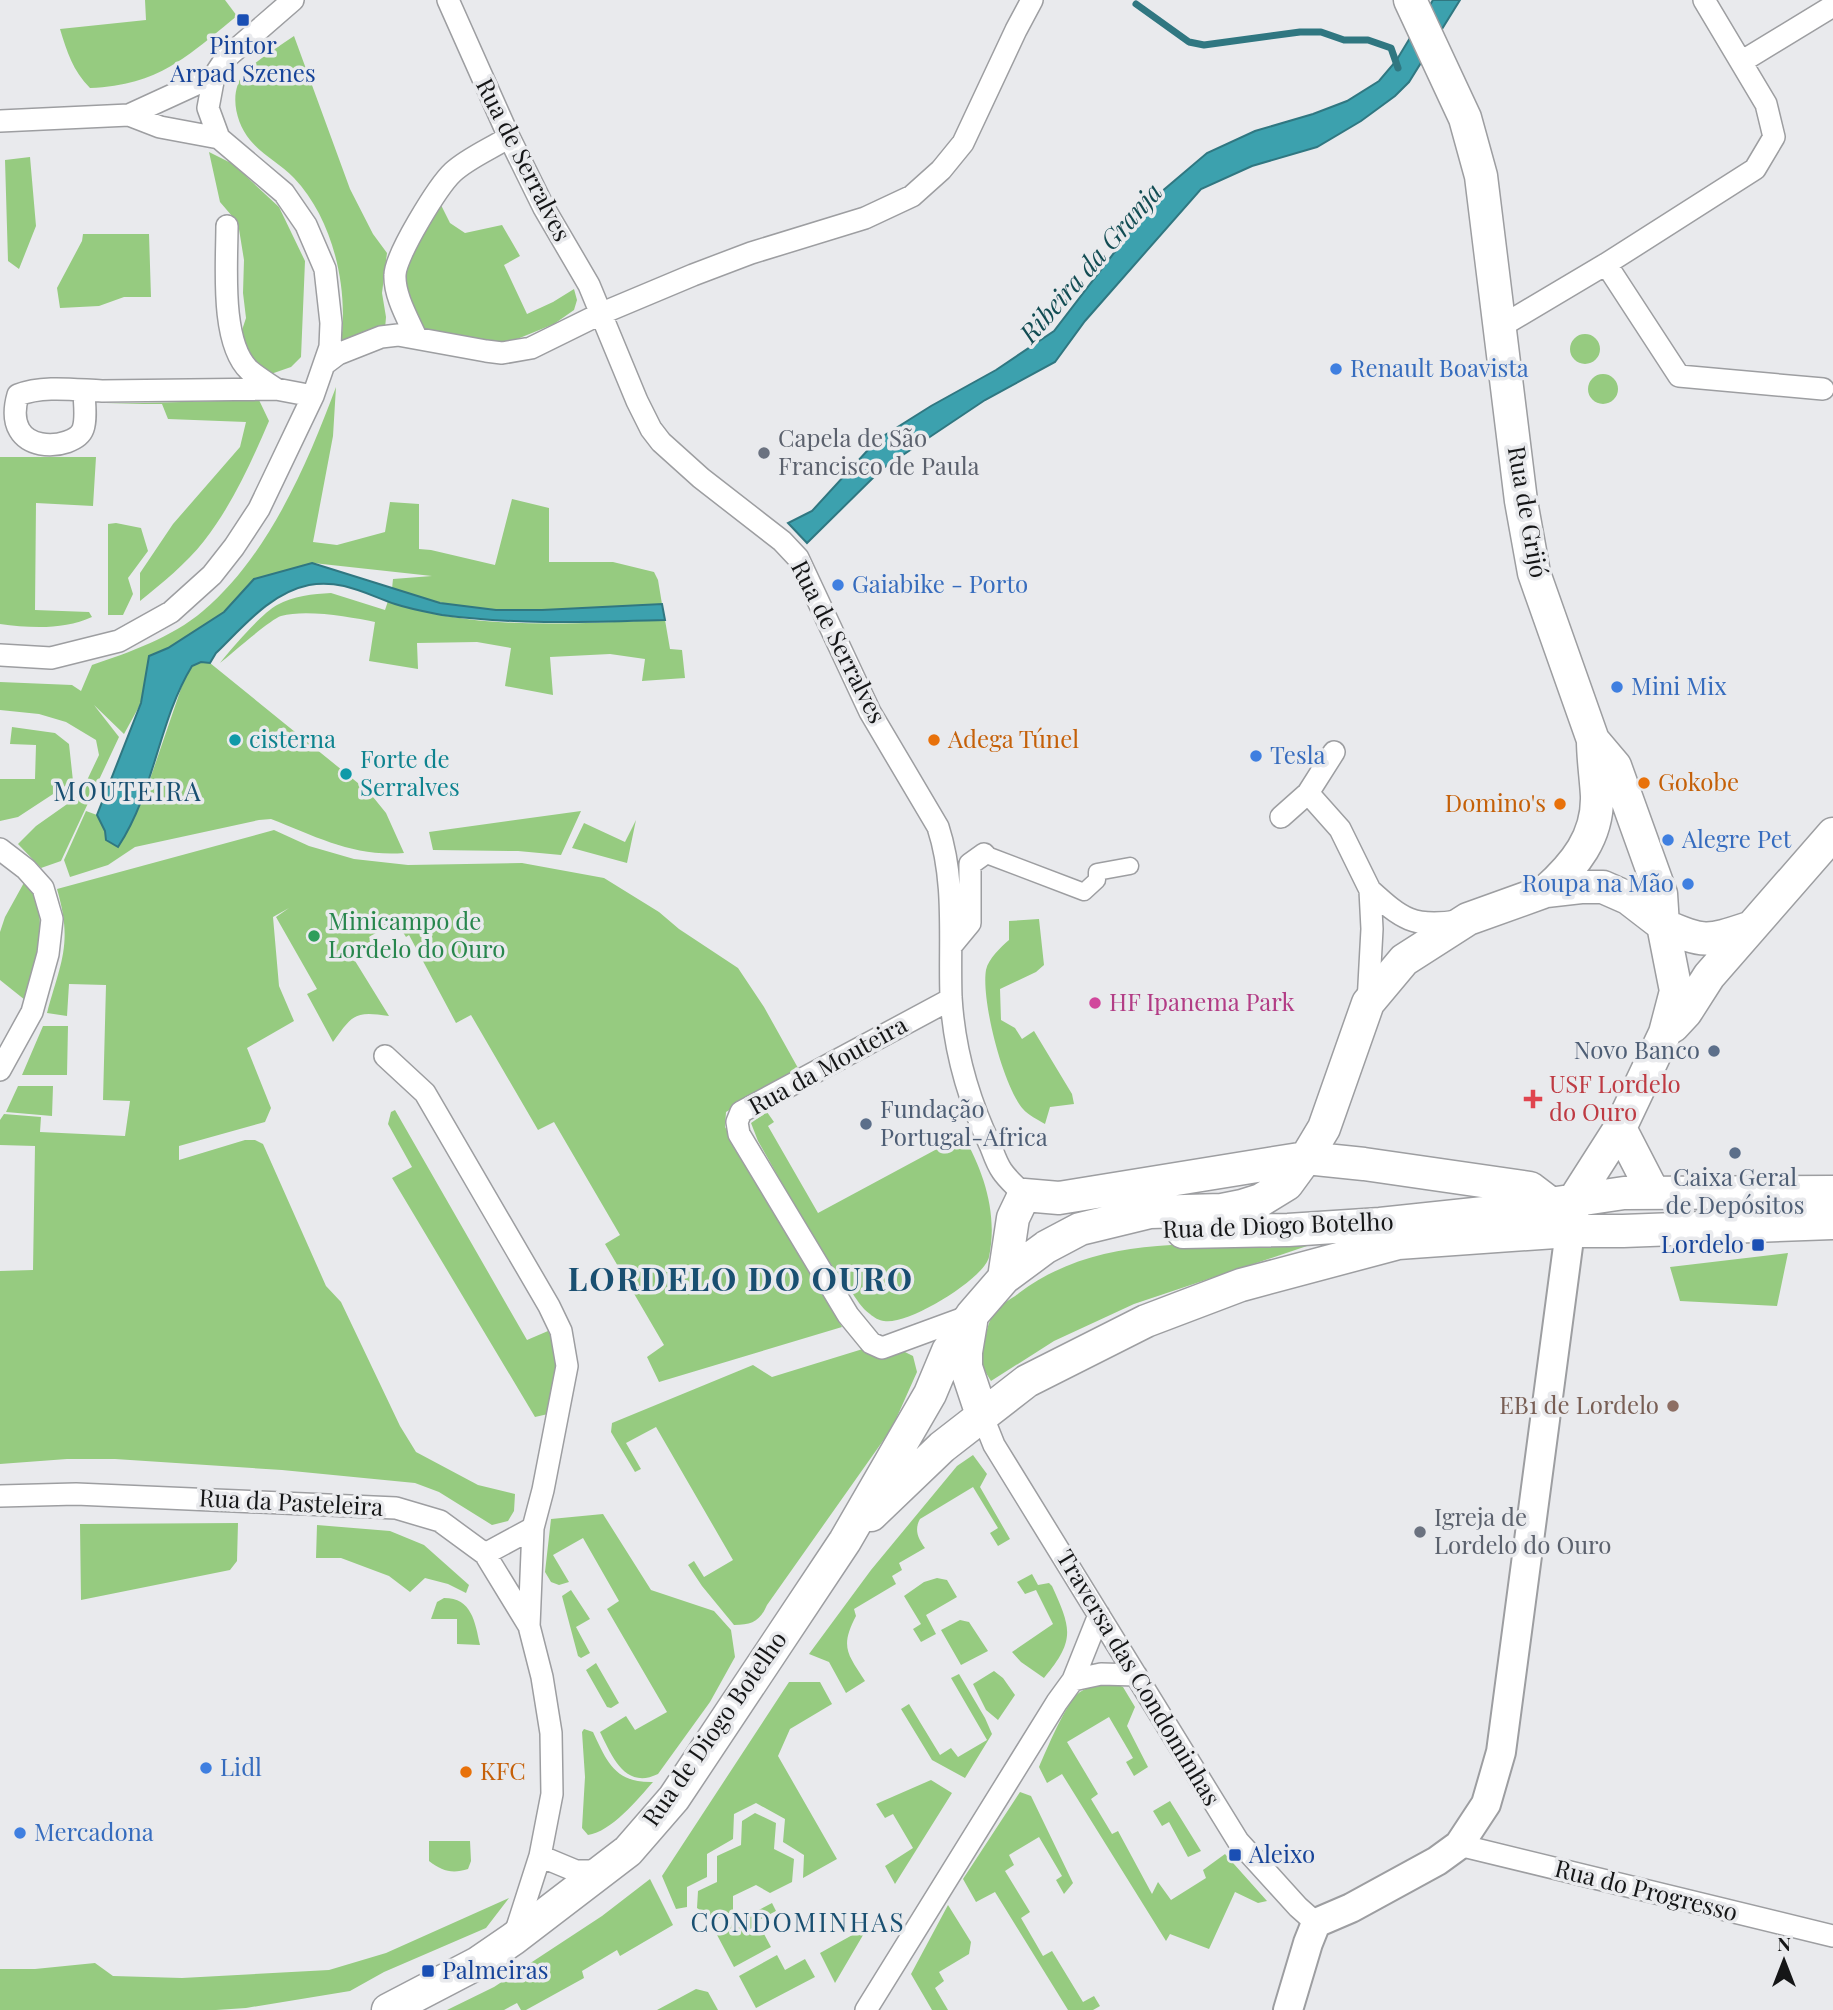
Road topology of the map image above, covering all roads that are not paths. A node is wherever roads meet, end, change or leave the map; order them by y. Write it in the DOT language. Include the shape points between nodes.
graph roads {
  1 [pos="293,0"];
  2 [pos="448,0"];
  3 [pos="1032,0"];
  4 [pos="1410,0"];
  5 [pos="1703,0"];
  6 [pos="1833,6"];
  7 [pos="1741,62"];
  8 [pos="214,76"];
  9 [pos="128,115"];
  10 [pos="0,121"];
  11 [pos="509,137"];
  12 [pos="219,138"];
  13 [pos="227,226"];
  14 [pos="1606,264"];
  15 [pos="600,314"];
  16 [pos="1500,327"];
  17 [pos="416,337"];
  18 [pos="326,363"];
  19 [pos="276,389"];
  20 [pos="1823,389"];
  21 [pos="84,390"];
  22 [pos="313,396"];
  23 [pos="0,655"];
  24 [pos="1593,740"];
  25 [pos="1334,752"];
  26 [pos="1308,793"];
  27 [pos="1281,817"];
  28 [pos="1833,834"];
  29 [pos="0,849"];
  30 [pos="984,854"];
  31 [pos="1130,866"];
  32 [pos="1370,890"];
  33 [pos="1546,891"];
  34 [pos="1468,919"];
  35 [pos="1663,925"];
  36 [pos="1749,928"];
  37 [pos="951,946"];
  38 [pos="951,999"];
  39 [pos="1368,1003"];
  40 [pos="1665,1033"];
  41 [pos="385,1056"];
  42 [pos="0,1070"];
  43 [pos="1620,1128"];
  44 [pos="1306,1158"];
  45 [pos="1653,1192"];
  46 [pos="1833,1192"];
  47 [pos="1024,1195"];
  48 [pos="1059,1198"];
  49 [pos="1563,1202"];
  50 [pos="1113,1222"];
  51 [pos="1833,1223"];
  52 [pos="1080,1229"];
  53 [pos="1570,1231"];
  54 [pos="1004,1278"];
  55 [pos="972,1315"];
  56 [pos="982,1415"];
  57 [pos="0,1496"];
  58 [pos="533,1528"];
  59 [pos="845,1541"];
  60 [pos="485,1554"];
  61 [pos="1099,1615"];
  62 [pos="529,1626"];
  63 [pos="1136,1675"];
  64 [pos="1073,1680"];
  65 [pos="1459,1845"];
  66 [pos="540,1856"];
  67 [pos="604,1871"];
  68 [pos="1316,1923"];
  69 [pos="1833,1936"];
  70 [pos="513,1939"];
  71 [pos="388,2010"];
  72 [pos="866,2010"];
  73 [pos="1289,2010"];
  1 -- 8 [label="street" via="226,58"];
  2 -- 11 [label="street, Rua de Serralves"];
  3 -- 15 [label="street" via="963,143 942,170 912,196 865,218 740,257"];
  4 -- 16 [label="main road, Rua de Grijó" via="1465,118 1481,176"];
  5 -- 7 [label="street"];
  6 -- 7 [label="street"];
  7 -- 14 [label="street" via="1766,104 1774,137 1755,169"];
  8 -- 9 [label="street"];
  8 -- 12 [label="street" via="208,108"];
  9 -- 10 [label="street"];
  9 -- 12 [label="street" via="160,127"];
  11 -- 15 [label="street, Rua de Serralves"];
  11 -- 17 [label="street" via="454,171 397,262 394,277"];
  12 -- 18 [label="street" via="284,193 306,225 325,269 331,323"];
  13 -- 19 [label="street" via="228,319 238,354 248,369"];
  14 -- 16 [label="street"];
  14 -- 20 [label="street" via="1679,376"];
  15 -- 17 [label="street" via="531,348 502,353"];
  15 -- 37 [label="street, Rua de Serralves" via="637,401 661,442 798,558 870,712 938,827 949,879"];
  16 -- 24 [label="main road, Rua de Grijó" via="1534,573"];
  17 -- 18 [label="street" via="381,337"];
  18 -- 22 [label="street"];
  19 -- 21 [label="street"];
  19 -- 22 [label="street"];
  22 -- 23 [label="street" via="259,509 212,575 171,612 119,641 51,659"];
  24 -- 33 [label="main road" via="1595,821 1571,868"];
  24 -- 35 [label="main road, Rua de Grijó" via="1615,766 1661,894"];
  25 -- 26 [label="street"];
  26 -- 27 [label="street"];
  26 -- 32 [label="street" via="1340,829"];
  28 -- 36 [label="main road"];
  29 -- 42 [label="street" via="43,888 52,919 32,1012"];
  30 -- 31 [label="street" via="1084,892 1097,880 1097,872"];
  30 -- 37 [label="street" via="970,864 970,923"];
  32 -- 34 [label="street" via="1397,914 1422,923"];
  32 -- 39 [label="street"];
  33 -- 34 [label="main road"];
  33 -- 35 [label="main road" via="1603,887 1628,898"];
  34 -- 39 [label="main road" via="1404,960"];
  35 -- 36 [label="main road" via="1692,938 1713,940"];
  35 -- 40 [label="main road, Rua de Grijó" via="1676,991"];
  36 -- 40 [label="main road"];
  37 -- 38 [label="street, Rua de Serralves"];
  38 -- 47 [label="street, Rua de Serralves" via="957,1046 983,1131 1001,1170"];
  38 -- 55 [label="street, Rua da Mouteira" via="741,1112 737,1122 739,1134 848,1315 871,1343 882,1348"];
  39 -- 44 [label="main road" via="1324,1128"];
  40 -- 43 [label="main road"];
  41 -- 58 [label="street" via="425,1093 561,1331 567,1366"];
  43 -- 45 [label="main road"];
  43 -- 49 [label="main road"];
  44 -- 48 [label="main road"];
  44 -- 49 [label="main road" via="1531,1188"];
  44 -- 50 [label="main road" via="1287,1184 1261,1200 1222,1210 1150,1212"];
  45 -- 46 [label="main road, Rua de Diogo Botelho"];
  45 -- 49 [label="main road, Rua de Diogo Botelho"];
  47 -- 48 [label="main road"];
  47 -- 54 [label="main road" via="1013,1218"];
  48 -- 52 [label="main road"];
  49 -- 50 [label="main road, Rua de Diogo Botelho" via="1288,1230 1156,1233"];
  49 -- 53 [label="main road"];
  50 -- 52 [label="main road, Rua de Diogo Botelho"];
  51 -- 53 [label="main road, Rua de Diogo Botelho"];
  52 -- 54 [label="main road, Rua de Diogo Botelho"];
  53 -- 56 [label="main road, Rua de Diogo Botelho" via="1398,1243 1241,1284 1110,1339 1027,1381"];
  53 -- 65 [label="street" via="1501,1752 1486,1804"];
  54 -- 55 [label="main road, Rua de Diogo Botelho"];
  55 -- 56 [label="main road" via="966,1367"];
  55 -- 59 [label="main road, Rua de Diogo Botelho"];
  56 -- 59 [label="main road, Rua de Diogo Botelho" via="942,1447"];
  56 -- 61 [label="street, Traversa das Condominhas" via="994,1445"];
  57 -- 60 [label="street, Rua da Pasteleira" via="76,1494 396,1508 440,1521"];
  58 -- 60 [label="street"];
  58 -- 62 [label="street"];
  59 -- 67 [label="main road, Rua de Diogo Botelho" via="674,1798"];
  60 -- 62 [label="street, Rua da Pasteleira"];
  61 -- 63 [label="street, Traversa das Condominhas"];
  61 -- 64 [label="street"];
  62 -- 66 [label="street" via="551,1733 552,1794"];
  63 -- 64 [label="street" via="1101,1674"];
  63 -- 68 [label="street, Traversa das Condominhas" via="1238,1841"];
  64 -- 72 [label="street"];
  65 -- 68 [label="street" via="1351,1908"];
  65 -- 69 [label="street, Rua do Progresso"];
  66 -- 67 [label="street" via="576,1871"];
  66 -- 70 [label="street"];
  67 -- 70 [label="main road, Rua de Diogo Botelho"];
  68 -- 73 [label="street"];
  70 -- 71 [label="main road, Rua de Diogo Botelho" via="478,1963"];
}
